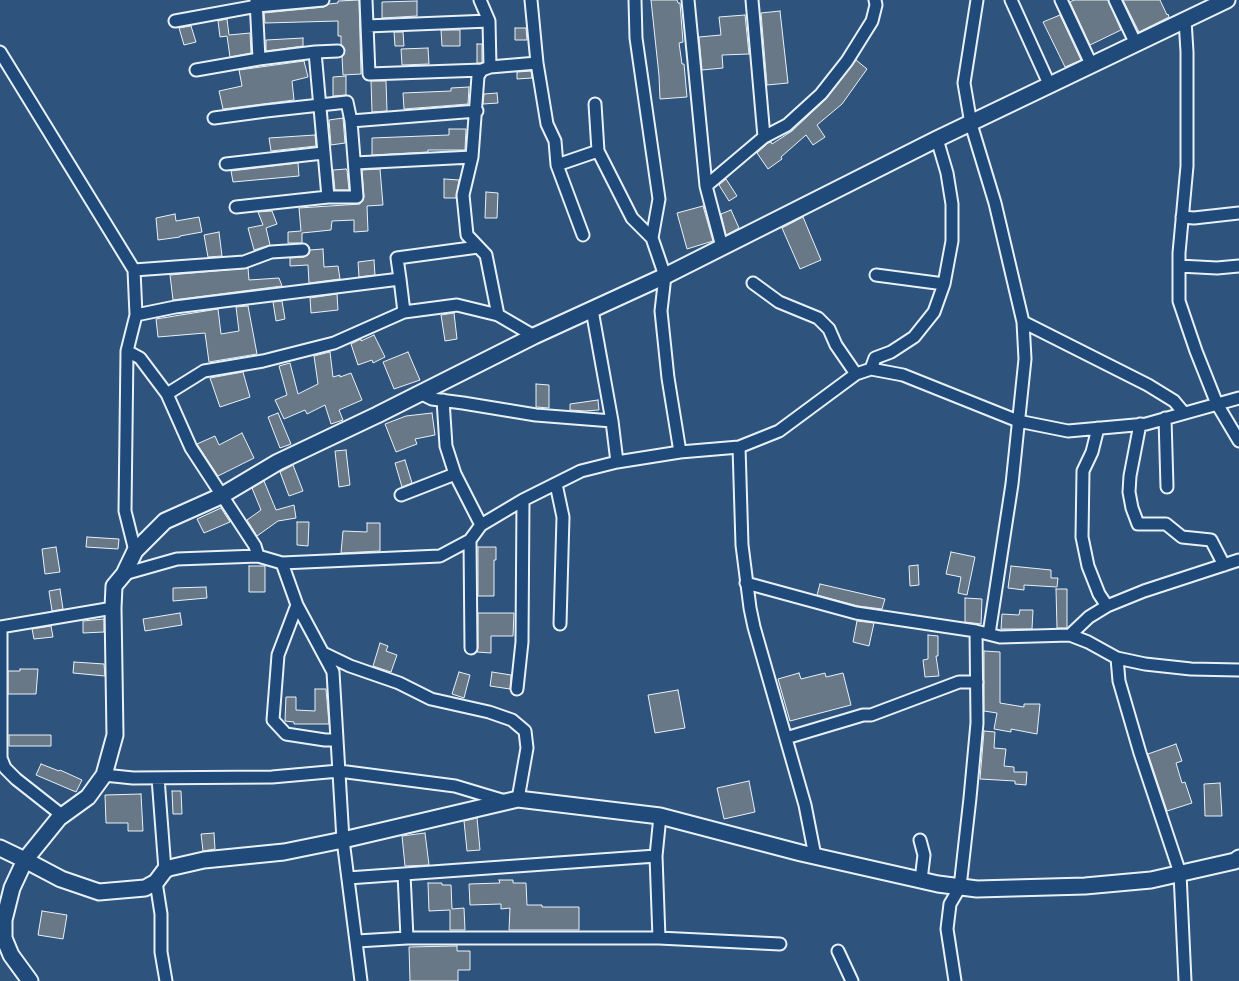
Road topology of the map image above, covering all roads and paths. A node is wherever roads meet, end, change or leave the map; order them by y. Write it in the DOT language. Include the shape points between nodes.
graph roads {
  1 [pos="323,0"];
  2 [pos="366,0"];
  3 [pos="480,0"];
  4 [pos="531,0"];
  5 [pos="635,0"];
  6 [pos="688,0"];
  7 [pos="752,0"];
  8 [pos="875,0"];
  9 [pos="977,0"];
  10 [pos="1011,0"];
  11 [pos="1061,0"];
  12 [pos="1115,0"];
  13 [pos="1227,0"];
  14 [pos="257,3"];
  15 [pos="1185,20"];
  16 [pos="175,21"];
  17 [pos="489,21"];
  18 [pos="367,26"];
  19 [pos="1136,44"];
  20 [pos="338,51"];
  21 [pos="0,52"];
  22 [pos="316,52"];
  23 [pos="259,59"];
  24 [pos="538,63"];
  25 [pos="1092,66"];
  26 [pos="486,69"];
  27 [pos="196,70"];
  28 [pos="1050,86"];
  29 [pos="595,104"];
  30 [pos="320,105"];
  31 [pos="477,110"];
  32 [pos="214,118"];
  33 [pos="351,120"];
  34 [pos="971,124"];
  35 [pos="764,137"];
  36 [pos="937,139"];
  37 [pos="598,151"];
  38 [pos="323,153"];
  39 [pos="472,157"];
  40 [pos="355,163"];
  41 [pos="226,164"];
  42 [pos="558,165"];
  43 [pos="706,186"];
  44 [pos="328,197"];
  45 [pos="236,208"];
  46 [pos="1239,213"];
  47 [pos="1182,217"];
  48 [pos="583,235"];
  49 [pos="652,238"];
  50 [pos="478,246"];
  51 [pos="722,248"];
  52 [pos="303,250"];
  53 [pos="1179,266"];
  54 [pos="1239,266"];
  55 [pos="134,270"];
  56 [pos="876,275"];
  57 [pos="665,276"];
  58 [pos="400,279"];
  59 [pos="753,283"];
  60 [pos="944,284"];
  61 [pos="592,310"];
  62 [pos="404,312"];
  63 [pos="136,315"];
  64 [pos="498,315"];
  65 [pos="1024,322"];
  66 [pos="534,336"];
  67 [pos="127,351"];
  68 [pos="871,369"];
  69 [pos="856,374"];
  70 [pos="420,393"];
  71 [pos="167,394"];
  72 [pos="1239,398"];
  73 [pos="443,400"];
  74 [pos="1217,404"];
  75 [pos="1184,413"];
  76 [pos="1166,418"];
  77 [pos="612,421"];
  78 [pos="1018,421"];
  79 [pos="1140,424"];
  80 [pos="1098,428"];
  81 [pos="1239,441"];
  82 [pos="739,446"];
  83 [pos="680,452"];
  84 [pos="617,462"];
  85 [pos="455,474"];
  86 [pos="556,484"];
  87 [pos="1167,487"];
  88 [pos="401,495"];
  89 [pos="221,496"];
  90 [pos="523,500"];
  91 [pos="481,525"];
  92 [pos="470,540"];
  93 [pos="135,551"];
  94 [pos="258,556"];
  95 [pos="1239,560"];
  96 [pos="282,563"];
  97 [pos="1224,565"];
  98 [pos="124,574"];
  99 [pos="746,583"];
  100 [pos="297,605"];
  101 [pos="1107,606"];
  102 [pos="113,608"];
  103 [pos="560,624"];
  104 [pos="1,627"];
  105 [pos="976,631"];
  106 [pos="989,634"];
  107 [pos="1070,635"];
  108 [pos="471,648"];
  109 [pos="323,653"];
  110 [pos="1118,658"];
  111 [pos="1239,670"];
  112 [pos="977,682"];
  113 [pos="517,689"];
  114 [pos="786,738"];
  115 [pos="337,740"];
  116 [pos="339,771"];
  117 [pos="104,775"];
  118 [pos="158,778"];
  119 [pos="512,800"];
  120 [pos="63,816"];
  121 [pos="660,816"];
  122 [pos="343,840"];
  123 [pos="920,840"];
  124 [pos="0,848"];
  125 [pos="656,856"];
  126 [pos="815,856"];
  127 [pos="25,860"];
  128 [pos="1238,863"];
  129 [pos="1180,873"];
  130 [pos="404,874"];
  131 [pos="160,876"];
  132 [pos="348,878"];
  133 [pos="922,880"];
  134 [pos="960,887"];
  135 [pos="2,938"];
  136 [pos="407,938"];
  137 [pos="659,938"];
  138 [pos="356,941"];
  139 [pos="780,944"];
  140 [pos="838,951"];
  141 [pos="30,981"];
  142 [pos="166,981"];
  143 [pos="361,981"];
  144 [pos="852,981"];
  145 [pos="955,981"];
  146 [pos="1185,981"];
  1 -- 14 [label="street"];
  2 -- 18 [label="street"];
  3 -- 17 [label="street"];
  4 -- 24 [label="street"];
  5 -- 49 [label="street" via="637,48 659,199"];
  6 -- 43 [label="street"];
  7 -- 35 [label="street"];
  8 -- 35 [label="street" via="872,21 821,94 787,125"];
  9 -- 34 [label="street" via="964,83"];
  10 -- 28 [label="street"];
  11 -- 25 [label="street"];
  12 -- 19 [label="street"];
  13 -- 15 [label="main road"];
  14 -- 16 [label="street"];
  14 -- 23 [label="street"];
  15 -- 19 [label="main road"];
  15 -- 47 [label="street" via="1188,102"];
  17 -- 18 [label="street"];
  17 -- 26 [label="street"];
  18 -- 26 [label="street" via="369,74"];
  19 -- 25 [label="main road"];
  20 -- 22 [label="street"];
  21 -- 55 [label="street"];
  22 -- 23 [label="street"];
  22 -- 30 [label="street"];
  23 -- 27 [label="street"];
  24 -- 26 [label="street"];
  24 -- 42 [label="street" via="547,124 555,141"];
  25 -- 28 [label="main road"];
  26 -- 31 [label="street" via="478,76"];
  28 -- 34 [label="main road"];
  29 -- 37 [label="street"];
  30 -- 32 [label="street"];
  30 -- 33 [label="street" via="347,102"];
  30 -- 38 [label="street"];
  31 -- 33 [label="street"];
  31 -- 39 [label="street"];
  33 -- 40 [label="street"];
  34 -- 36 [label="main road"];
  34 -- 65 [label="street" via="995,203"];
  35 -- 43 [label="street"];
  36 -- 51 [label="main road"];
  36 -- 60 [label="street" via="952,204 952,241"];
  37 -- 42 [label="street"];
  37 -- 49 [label="street" via="632,218"];
  38 -- 41 [label="street"];
  38 -- 44 [label="street"];
  39 -- 40 [label="street"];
  39 -- 50 [label="street" via="463,200 467,235"];
  40 -- 44 [label="street" via="357,197"];
  42 -- 48 [label="street"];
  43 -- 51 [label="street"];
  44 -- 45 [label="street"];
  46 -- 47 [label="street"];
  47 -- 53 [label="street"];
  49 -- 57 [label="street"];
  50 -- 58 [label="street" via="397,258"];
  50 -- 64 [label="street" via="486,255"];
  51 -- 57 [label="main road"];
  52 -- 55 [label="street" via="271,252 244,262"];
  53 -- 54 [label="street"];
  53 -- 74 [label="street" via="1179,301"];
  55 -- 63 [label="street"];
  56 -- 60 [label="street"];
  57 -- 61 [label="main road"];
  57 -- 83 [label="street" via="660,311"];
  58 -- 62 [label="street"];
  58 -- 63 [label="street"];
  59 -- 69 [label="street" via="780,302 818,318"];
  60 -- 68 [label="street" via="934,312 914,337 875,358"];
  61 -- 66 [label="main road"];
  61 -- 77 [label="street"];
  62 -- 64 [label="street" via="457,305"];
  62 -- 71 [label="street" via="334,343 263,361 204,371"];
  63 -- 67 [label="street"];
  64 -- 66 [label="street"];
  65 -- 75 [label="street" via="1148,385 1174,401"];
  65 -- 78 [label="street"];
  66 -- 70 [label="main road"];
  67 -- 71 [label="street" via="140,358"];
  67 -- 93 [label="street" via="125,511"];
  68 -- 69 [label="street"];
  68 -- 78 [label="street" via="903,375"];
  69 -- 82 [label="street" via="779,431"];
  70 -- 73 [label="street"];
  70 -- 89 [label="main road" via="278,462"];
  71 -- 89 [label="street" via="191,448"];
  72 -- 74 [label="street"];
  73 -- 77 [label="street" via="536,415"];
  73 -- 85 [label="street" via="446,446"];
  74 -- 75 [label="street"];
  74 -- 81 [label="street"];
  75 -- 76 [label="street"];
  76 -- 79 [label="street"];
  76 -- 87 [label="street"];
  77 -- 84 [label="street"];
  78 -- 80 [label="street" via="1068,431"];
  78 -- 106 [label="street" via="1012,484"];
  79 -- 80 [label="street"];
  79 -- 97 [label="street" via="1129,492 1138,524 1166,524 1182,537 1211,540"];
  80 -- 101 [label="street" via="1083,471 1082,537 1088,566"];
  82 -- 83 [label="street"];
  82 -- 99 [label="street"];
  83 -- 84 [label="street"];
  84 -- 86 [label="street" via="581,471"];
  85 -- 88 [label="street"];
  85 -- 91 [label="street"];
  86 -- 90 [label="street"];
  86 -- 103 [label="street" via="563,518"];
  89 -- 93 [label="main road" via="165,521"];
  89 -- 94 [label="street" via="255,546"];
  90 -- 91 [label="street"];
  90 -- 113 [label="street" via="522,642"];
  91 -- 92 [label="street"];
  92 -- 96 [label="street" via="440,556"];
  92 -- 108 [label="street"];
  93 -- 98 [label="main road"];
  94 -- 96 [label="street"];
  94 -- 98 [label="street" via="177,559"];
  95 -- 97 [label="street"];
  96 -- 100 [label="street"];
  97 -- 101 [label="street"];
  98 -- 102 [label="main road" via="114,586"];
  99 -- 105 [label="street" via="856,614"];
  99 -- 114 [label="street" via="754,627"];
  100 -- 109 [label="street"];
  100 -- 115 [label="street" via="278,655 273,720 286,734"];
  101 -- 107 [label="street"];
  102 -- 104 [label="street"];
  102 -- 117 [label="main road" via="115,735"];
  104 -- 120 [label="street" via="1,758 5,768 16,779"];
  105 -- 106 [label="street"];
  105 -- 112 [label="street"];
  106 -- 107 [label="street" via="1000,637"];
  107 -- 110 [label="street"];
  109 -- 115 [label="street" via="333,672"];
  109 -- 119 [label="street" via="431,699 512,720 525,730 527,748"];
  110 -- 111 [label="street" via="1192,670"];
  110 -- 129 [label="street" via="1119,681"];
  112 -- 114 [label="street" via="959,682 871,715"];
  112 -- 134 [label="street" via="977,723"];
  114 -- 126 [label="street" via="805,804"];
  115 -- 116 [label="street"];
  116 -- 118 [label="street" via="272,777"];
  116 -- 119 [label="street" via="455,786"];
  116 -- 122 [label="street"];
  117 -- 118 [label="street"];
  117 -- 120 [label="main road" via="88,797"];
  118 -- 131 [label="street"];
  119 -- 121 [label="main road"];
  119 -- 122 [label="main road"];
  120 -- 127 [label="main road"];
  121 -- 125 [label="street"];
  121 -- 126 [label="main road"];
  122 -- 131 [label="main road" via="284,852 204,860"];
  122 -- 132 [label="street"];
  123 -- 133 [label="street" via="924,855"];
  124 -- 127 [label="main road"];
  125 -- 130 [label="street"];
  125 -- 137 [label="street"];
  126 -- 133 [label="main road"];
  127 -- 131 [label="main road" via="61,880 99,892 145,888"];
  127 -- 135 [label="main road" via="12,888"];
  128 -- 129 [label="main road"];
  129 -- 134 [label="main road" via="1151,880 1085,886"];
  129 -- 146 [label="street"];
  130 -- 132 [label="street"];
  130 -- 136 [label="street"];
  131 -- 142 [label="street" via="161,952"];
  132 -- 138 [label="street"];
  133 -- 134 [label="main road"];
  134 -- 145 [label="street" via="950,904 947,929"];
  135 -- 141 [label="main road"];
  136 -- 137 [label="street"];
  136 -- 138 [label="street"];
  137 -- 139 [label="street"];
  138 -- 143 [label="street"];
  140 -- 144 [label="street"];
}
